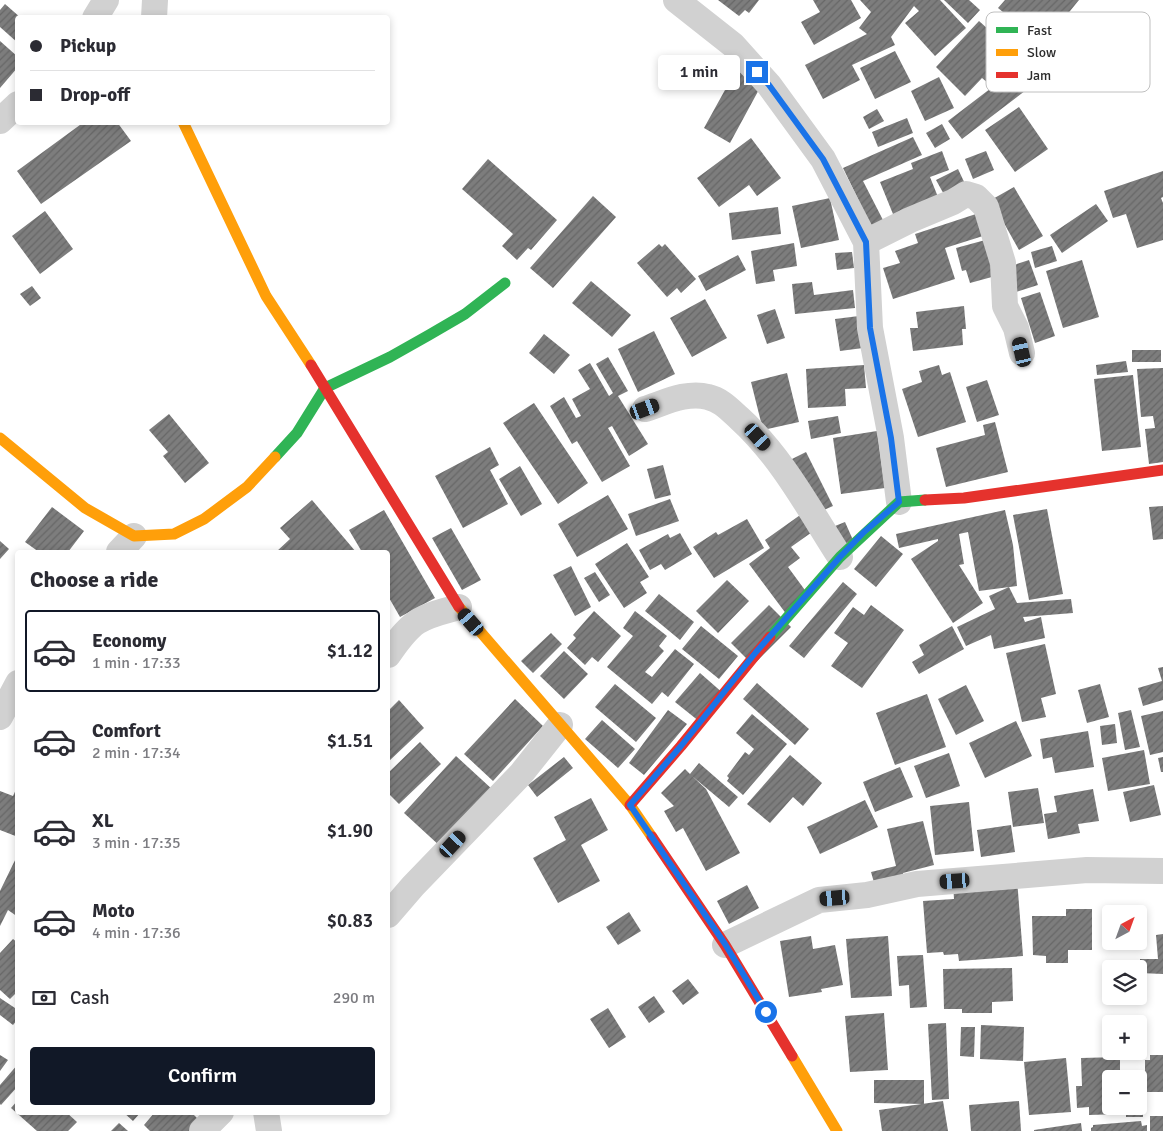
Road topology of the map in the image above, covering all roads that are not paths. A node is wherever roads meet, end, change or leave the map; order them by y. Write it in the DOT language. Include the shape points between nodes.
graph roads {
  1 [pos="106,0"];
  2 [pos="155,0"];
  3 [pos="676,0"];
  4 [pos="97,15"];
  5 [pos="154,15"];
  6 [pos="15,107"];
  7 [pos="0,121"];
  8 [pos="184,125"];
  9 [pos="866,242"];
  10 [pos="505,283"];
  11 [pos="1022,352"];
  12 [pos="325,388"];
  13 [pos="645,409"];
  14 [pos="0,438"];
  15 [pos="1163,470"];
  16 [pos="899,502"];
  17 [pos="126,544"];
  18 [pos="840,557"];
  19 [pos="459,607"];
  20 [pos="390,653"];
  21 [pos="15,689"];
  22 [pos="0,717"];
  23 [pos="560,725"];
  24 [pos="630,805"];
  25 [pos="1163,871"];
  26 [pos="390,914"];
  27 [pos="725,944"];
  28 [pos="217,1115"];
  29 [pos="266,1115"];
  30 [pos="202,1131"];
  31 [pos="269,1131"];
  32 [pos="837,1131"];
  1 -- 4 [label="street"];
  2 -- 5 [label="street"];
  3 -- 9 [label="street" via="734,45 769,85 823,159"];
  6 -- 7 [label="street"];
  8 -- 12 [label="street" via="266,296"];
  9 -- 11 [label="street" via="966,194 976,197 986,207 1003,263 1005,306 1016,328"];
  9 -- 16 [label="street" via="870,328 891,438"];
  10 -- 12 [label="street" via="429,335"];
  12 -- 17 [label="street" via="297,433 247,487 204,519 174,534"];
  12 -- 19 [label="street"];
  13 -- 18 [label="street" via="683,396 706,396 721,402 777,459"];
  14 -- 17 [label="street"];
  15 -- 16 [label="street" via="964,498"];
  16 -- 18 [label="street"];
  18 -- 24 [label="street" via="756,652"];
  19 -- 20 [label="street" via="418,621"];
  19 -- 23 [label="street"];
  21 -- 22 [label="street"];
  23 -- 24 [label="street"];
  23 -- 26 [label="street" via="521,774"];
  24 -- 27 [label="street"];
  25 -- 27 [label="street" via="1087,870 917,884 867,896 819,900"];
  27 -- 32 [label="street"];
  28 -- 30 [label="street"];
  29 -- 31 [label="street"];
}
